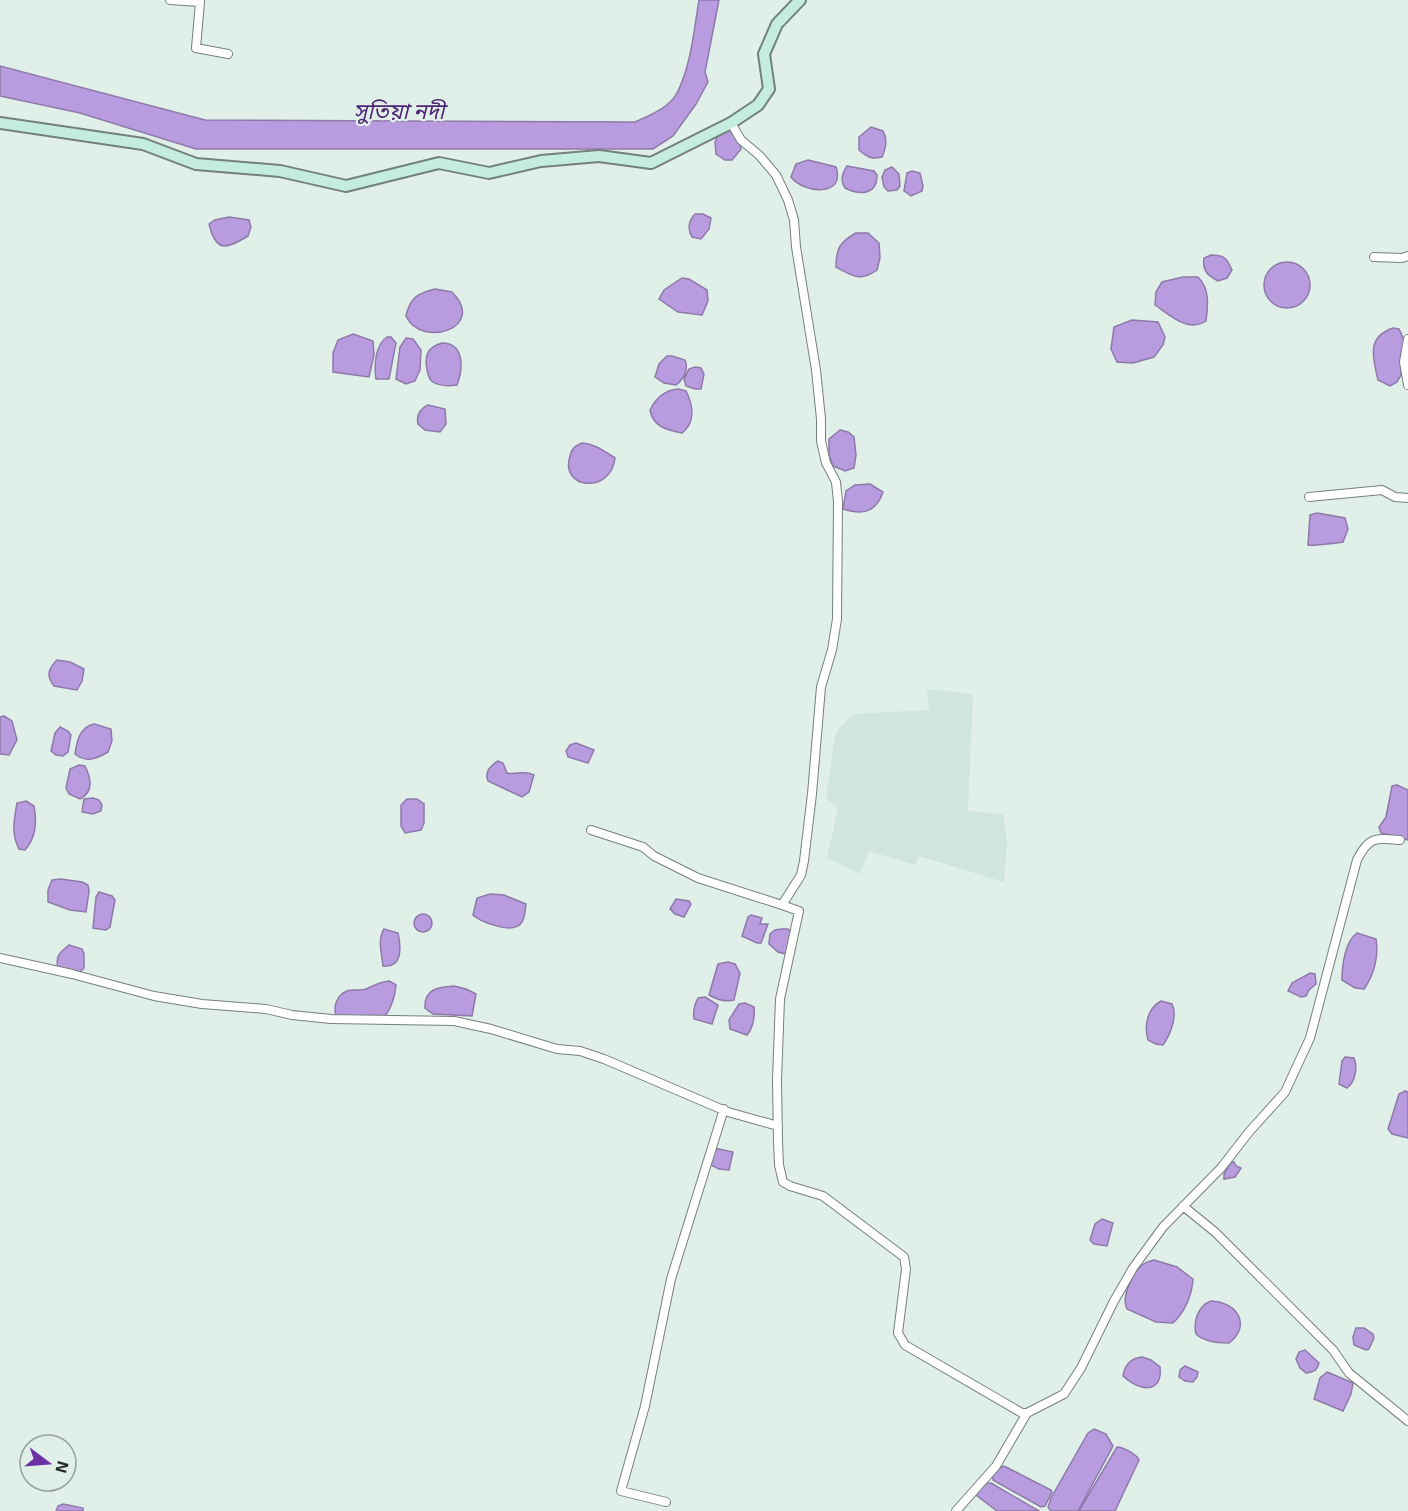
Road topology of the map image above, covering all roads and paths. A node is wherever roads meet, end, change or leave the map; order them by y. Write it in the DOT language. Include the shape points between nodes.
graph roads {
  1 [pos="170,0"];
  2 [pos="800,0"];
  3 [pos="228,54"];
  4 [pos="0,123"];
  5 [pos="730,123"];
  6 [pos="1408,256"];
  7 [pos="1374,257"];
  8 [pos="1408,339"];
  9 [pos="1408,385"];
  10 [pos="1309,497"];
  11 [pos="1408,498"];
  12 [pos="591,830"];
  13 [pos="1400,840"];
  14 [pos="783,905"];
  15 [pos="0,958"];
  16 [pos="724,1109"];
  17 [pos="778,1126"];
  18 [pos="1183,1206"];
  19 [pos="1028,1413"];
  20 [pos="1408,1420"];
  21 [pos="666,1502"];
  22 [pos="956,1511"];
  1 -- 3 [label="street" via="200,2 196,48"];
  2 -- 5 [label="street" via="777,24 764,54 769,89 758,105"];
  4 -- 5 [label="street" via="143,144 196,164 280,171 346,186 439,162 489,173 541,160 599,156 651,163"];
  5 -- 14 [label="street" via="741,140 776,175 794,220 816,370 821,441 836,482 838,502 837,619 821,687 804,861 801,876"];
  6 -- 7 [label="street"];
  8 -- 9 [label="street" via="1404,362"];
  10 -- 11 [label="street" via="1382,490"];
  12 -- 14 [label="street" via="643,847 698,878"];
  13 -- 18 [label="street" via="1375,838 1364,846 1357,860 1310,1038 1285,1092"];
  14 -- 17 [label="street" via="800,911 780,999"];
  15 -- 16 [label="street" via="202,1004 331,1018 454,1021 557,1049 580,1051"];
  16 -- 17 [label="street"];
  16 -- 21 [label="street" via="671,1279 645,1406 621,1491"];
  17 -- 19 [label="street" via="783,1182 823,1196 904,1257 898,1333 905,1345"];
  18 -- 19 [label="street" via="1133,1268 1064,1394"];
  18 -- 20 [label="street" via="1215,1232 1333,1350 1349,1373"];
  19 -- 22 [label="street" via="996,1466"];
}
